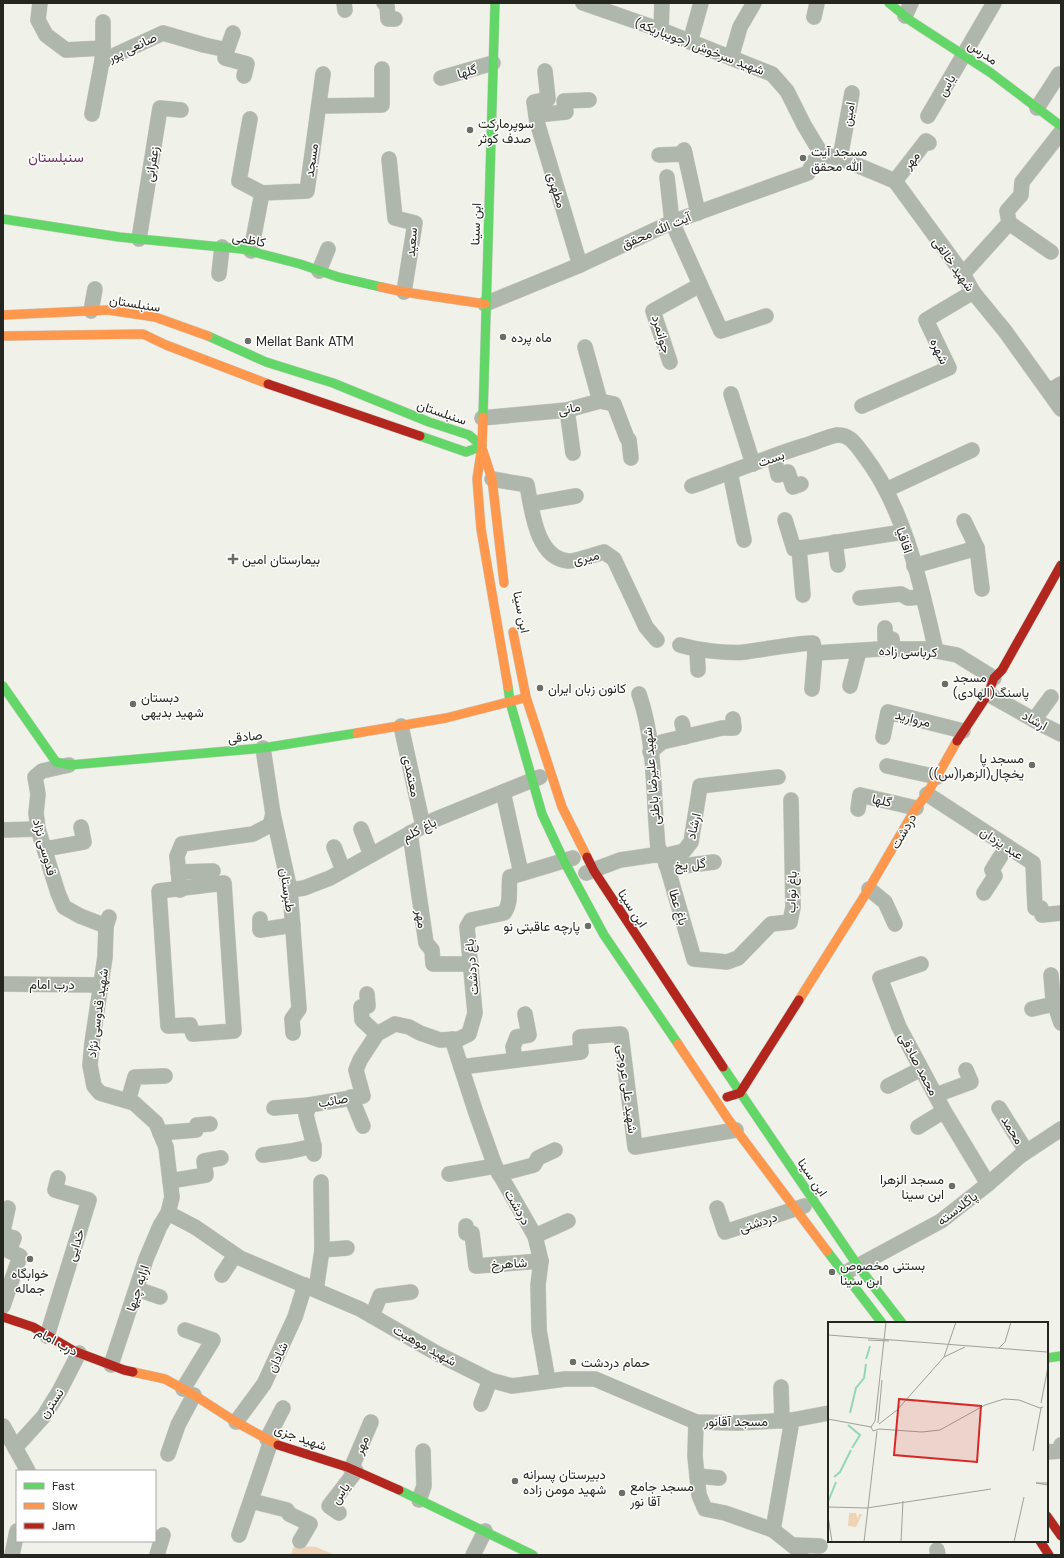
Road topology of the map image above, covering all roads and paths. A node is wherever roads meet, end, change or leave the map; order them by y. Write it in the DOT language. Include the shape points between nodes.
graph roads {
  1 [pos="40,3"];
  2 [pos="384,3"];
  3 [pos="496,3"];
  4 [pos="583,3"];
  5 [pos="662,3"];
  6 [pos="701,3"];
  7 [pos="754,3"];
  8 [pos="889,3"];
  9 [pos="994,3"];
  10 [pos="908,9"];
  11 [pos="395,19"];
  12 [pos="103,22"];
  13 [pos="661,30"];
  14 [pos="234,33"];
  15 [pos="690,42"];
  16 [pos="227,50"];
  17 [pos="103,55"];
  18 [pos="964,55"];
  19 [pos="731,58"];
  20 [pos="493,63"];
  21 [pos="382,69"];
  22 [pos="545,71"];
  23 [pos="323,74"];
  24 [pos="244,76"];
  25 [pos="1061,76"];
  26 [pos="441,78"];
  27 [pos="852,93"];
  28 [pos="589,100"];
  29 [pos="319,106"];
  30 [pos="1037,108"];
  31 [pos="181,110"];
  32 [pos="92,114"];
  33 [pos="536,115"];
  34 [pos="928,116"];
  35 [pos="250,119"];
  36 [pos="1061,126"];
  37 [pos="1061,132"];
  38 [pos="929,143"];
  39 [pos="659,154"];
  40 [pos="822,154"];
  41 [pos="840,158"];
  42 [pos="389,159"];
  43 [pos="667,177"];
  44 [pos="895,181"];
  45 [pos="262,193"];
  46 [pos="698,213"];
  47 [pos="3,219"];
  48 [pos="672,222"];
  49 [pos="1009,223"];
  50 [pos="139,239"];
  51 [pos="222,247"];
  52 [pos="328,249"];
  53 [pos="251,251"];
  54 [pos="1051,252"];
  55 [pos="580,265"];
  56 [pos="319,271"];
  57 [pos="219,274"];
  58 [pos="963,274"];
  59 [pos="700,285"];
  60 [pos="95,289"];
  61 [pos="404,292"];
  62 [pos="974,292"];
  63 [pos="486,304"];
  64 [pos="91,311"];
  65 [pos="3,315"];
  66 [pos="766,316"];
  67 [pos="3,336"];
  68 [pos="585,347"];
  69 [pos="670,362"];
  70 [pos="291,381"];
  71 [pos="1055,388"];
  72 [pos="731,394"];
  73 [pos="600,401"];
  74 [pos="862,406"];
  75 [pos="1061,409"];
  76 [pos="567,410"];
  77 [pos="482,418"];
  78 [pos="851,439"];
  79 [pos="482,446"];
  80 [pos="972,450"];
  81 [pos="573,452"];
  82 [pos="774,456"];
  83 [pos="631,458"];
  84 [pos="753,464"];
  85 [pos="730,472"];
  86 [pos="492,479"];
  87 [pos="801,484"];
  88 [pos="692,486"];
  89 [pos="886,490"];
  90 [pos="576,496"];
  91 [pos="531,504"];
  92 [pos="785,520"];
  93 [pos="964,521"];
  94 [pos="903,532"];
  95 [pos="744,540"];
  96 [pos="806,542"];
  97 [pos="835,542"];
  98 [pos="977,548"];
  99 [pos="838,565"];
  100 [pos="1061,565"];
  101 [pos="914,566"];
  102 [pos="982,589"];
  103 [pos="505,594"];
  104 [pos="803,595"];
  105 [pos="923,597"];
  106 [pos="860,598"];
  107 [pos="511,624"];
  108 [pos="885,628"];
  109 [pos="657,640"];
  110 [pos="680,645"];
  111 [pos="893,649"];
  112 [pos="697,650"];
  113 [pos="859,651"];
  114 [pos="936,651"];
  115 [pos="815,652"];
  116 [pos="698,670"];
  117 [pos="994,678"];
  118 [pos="3,686"];
  119 [pos="850,686"];
  120 [pos="812,690"];
  121 [pos="639,694"];
  122 [pos="988,694"];
  123 [pos="526,697"];
  124 [pos="1051,697"];
  125 [pos="510,702"];
  126 [pos="10,708"];
  127 [pos="733,719"];
  128 [pos="1034,720"];
  129 [pos="401,726"];
  130 [pos="963,731"];
  131 [pos="1061,734"];
  132 [pos="883,737"];
  133 [pos="263,748"];
  134 [pos="650,752"];
  135 [pos="70,765"];
  136 [pos="887,766"];
  137 [pos="551,773"];
  138 [pos="778,777"];
  139 [pos="937,777"];
  140 [pos="532,780"];
  141 [pos="503,792"];
  142 [pos="927,794"];
  143 [pos="792,800"];
  144 [pos="916,808"];
  145 [pos="858,809"];
  146 [pos="273,814"];
  147 [pos="81,827"];
  148 [pos="38,829"];
  149 [pos="416,829"];
  150 [pos="3,830"];
  151 [pos="361,830"];
  152 [pos="1007,846"];
  153 [pos="334,847"];
  154 [pos="44,849"];
  155 [pos="585,853"];
  156 [pos="371,855"];
  157 [pos="564,861"];
  158 [pos="665,861"];
  159 [pos="714,862"];
  160 [pos="343,870"];
  161 [pos="213,871"];
  162 [pos="594,871"];
  163 [pos="178,872"];
  164 [pos="521,873"];
  165 [pos="572,878"];
  166 [pos="869,889"];
  167 [pos="180,890"];
  168 [pos="290,890"];
  169 [pos="984,893"];
  170 [pos="1061,912"];
  171 [pos="260,919"];
  172 [pos="108,922"];
  173 [pos="895,924"];
  174 [pos="293,925"];
  175 [pos="694,959"];
  176 [pos="471,964"];
  177 [pos="922,964"];
  178 [pos="1050,974"];
  179 [pos="3,984"];
  180 [pos="102,984"];
  181 [pos="360,1003"];
  182 [pos="1054,1004"];
  183 [pos="1032,1009"];
  184 [pos="525,1014"];
  185 [pos="1061,1023"];
  186 [pos="293,1033"];
  187 [pos="377,1034"];
  188 [pos="456,1039"];
  189 [pos="515,1060"];
  190 [pos="461,1067"];
  191 [pos="921,1069"];
  192 [pos="966,1070"];
  193 [pos="165,1076"];
  194 [pos="888,1086"];
  195 [pos="740,1094"];
  196 [pos="936,1095"];
  197 [pos="351,1097"];
  198 [pos="128,1101"];
  199 [pos="716,1101"];
  200 [pos="309,1105"];
  201 [pos="274,1108"];
  202 [pos="1000,1108"];
  203 [pos="944,1112"];
  204 [pos="210,1124"];
  205 [pos="363,1126"];
  206 [pos="918,1127"];
  207 [pos="736,1130"];
  208 [pos="160,1133"];
  209 [pos="1060,1135"];
  210 [pos="555,1150"];
  211 [pos="1026,1151"];
  212 [pos="263,1155"];
  213 [pos="221,1158"];
  214 [pos="497,1170"];
  215 [pos="449,1174"];
  216 [pos="58,1178"];
  217 [pos="170,1181"];
  218 [pos="321,1182"];
  219 [pos="988,1184"];
  220 [pos="814,1202"];
  221 [pos="8,1208"];
  222 [pos="717,1208"];
  223 [pos="796,1210"];
  224 [pos="168,1213"];
  225 [pos="568,1221"];
  226 [pos="466,1226"];
  227 [pos="3,1230"];
  228 [pos="3,1235"];
  229 [pos="535,1236"];
  230 [pos="347,1248"];
  231 [pos="322,1250"];
  232 [pos="235,1254"];
  233 [pos="541,1261"];
  234 [pos="858,1266"];
  235 [pos="843,1272"];
  236 [pos="222,1275"];
  237 [pos="310,1288"];
  238 [pos="137,1289"];
  239 [pos="411,1292"];
  240 [pos="160,1297"];
  241 [pos="3,1306"];
  242 [pos="372,1316"];
  243 [pos="3,1317"];
  244 [pos="881,1322"];
  245 [pos="901,1322"];
  246 [pos="185,1330"];
  247 [pos="47,1336"];
  248 [pos="79,1353"];
  249 [pos="1061,1356"];
  250 [pos="1048,1358"];
  251 [pos="111,1365"];
  252 [pos="490,1380"];
  253 [pos="548,1381"];
  254 [pos="781,1387"];
  255 [pos="188,1392"];
  256 [pos="481,1404"];
  257 [pos="283,1408"];
  258 [pos="828,1413"];
  259 [pos="787,1421"];
  260 [pos="236,1422"];
  261 [pos="371,1422"];
  262 [pos="696,1422"];
  263 [pos="3,1426"];
  264 [pos="269,1440"];
  265 [pos="1061,1445"];
  266 [pos="15,1448"];
  267 [pos="423,1451"];
  268 [pos="1048,1452"];
  269 [pos="168,1454"];
  270 [pos="27,1470"];
  271 [pos="354,1470"];
  272 [pos="697,1476"];
  273 [pos="719,1478"];
  274 [pos="250,1490"];
  275 [pos="419,1500"];
  276 [pos="339,1513"];
  277 [pos="1048,1517"];
  278 [pos="773,1530"];
  279 [pos="485,1531"];
  280 [pos="163,1535"];
  281 [pos="239,1535"];
  282 [pos="16,1536"];
  283 [pos="1061,1536"];
  284 [pos="300,1541"];
  285 [pos="1041,1542"];
  286 [pos="820,1546"];
  287 [pos="796,1550"];
  288 [pos="12,1555"];
  289 [pos="156,1555"];
  290 [pos="473,1555"];
  291 [pos="534,1555"];
  292 [pos="1048,1555"];
  1 -- 17 [label="street, صانعی پور" via="38,20 46,35 66,50"];
  2 -- 11 [label="street" via="387,6 388,19"];
  3 -- 20 [label="street, ابن سینا"];
  4 -- 13 [label="street, شهید سرخوش (جویباریکه)"];
  5 -- 13 [label="street"];
  6 -- 15 [label="street"];
  7 -- 19 [label="street" via="740,27"];
  8 -- 10 [label="street, مدرس"];
  9 -- 18 [label="street, یاس"];
  10 -- 18 [label="street, مدرس"];
  12 -- 17 [label="street"];
  13 -- 15 [label="street, شهید سرخوش (جویباریکه)"];
  14 -- 16 [label="street"];
  15 -- 19 [label="street, شهید سرخوش (جویباریکه)"];
  16 -- 17 [label="street, صانعی پور" via="163,33"];
  16 -- 24 [label="street" via="225,58 247,64"];
  17 -- 32 [label="street"];
  18 -- 30 [label="street, مدرس"];
  18 -- 34 [label="street, یاس"];
  19 -- 40 [label="street, شهید سرخوش (جویباریکه)" via="772,74 787,91"];
  20 -- 26 [label="street, گلها"];
  20 -- 63 [label="street, ابن سینا"];
  21 -- 29 [label="street" via="382,105"];
  22 -- 33 [label="street" via="548,99 534,102"];
  23 -- 29 [label="street, مسجد"];
  25 -- 30 [label="street" via="1058,74"];
  27 -- 41 [label="street, امین"];
  28 -- 33 [label="street" via="564,101 566,112"];
  29 -- 45 [label="street, مسجد" via="307,191"];
  30 -- 36 [label="street, مدرس"];
  31 -- 50 [label="street, زعفرانی" via="160,108"];
  33 -- 55 [label="street, مطهری"];
  35 -- 45 [label="street" via="239,181"];
  37 -- 49 [label="street" via="1022,182 1021,195 1008,211"];
  38 -- 44 [label="street, مهر" via="926,141"];
  39 -- 46 [label="street" via="684,152"];
  40 -- 41 [label="street"];
  40 -- 46 [label="street, آیت الله محقق" via="814,161 808,173"];
  41 -- 44 [label="street"];
  42 -- 61 [label="street, سعید" via="395,218 415,223"];
  43 -- 48 [label="street"];
  44 -- 58 [label="street, شهید خالقی"];
  45 -- 53 [label="street"];
  46 -- 48 [label="street, آیت الله محقق"];
  47 -- 50 [label="street, کاظمی"];
  48 -- 55 [label="street, آیت الله محقق"];
  48 -- 59 [label="street"];
  49 -- 54 [label="street"];
  49 -- 58 [label="street"];
  50 -- 51 [label="street, کاظمی"];
  51 -- 53 [label="street, کاظمی"];
  51 -- 57 [label="street"];
  52 -- 56 [label="street"];
  53 -- 56 [label="street, کاظمی"];
  55 -- 63 [label="street, آیت الله محقق"];
  56 -- 61 [label="street, کاظمی"];
  58 -- 62 [label="street, شهید خالقی"];
  59 -- 66 [label="street" via="721,331"];
  59 -- 69 [label="street, جوانمرد" via="653,311"];
  60 -- 64 [label="street"];
  61 -- 63 [label="street, کاظمی"];
  62 -- 71 [label="street, شهید خالقی"];
  62 -- 74 [label="street, شهره" via="926,320 949,368"];
  63 -- 77 [label="street, ابن سینا"];
  64 -- 65 [label="street, سنبلستان"];
  64 -- 70 [label="street, سنبلستان" via="108,310 155,317 208,336 266,362"];
  67 -- 70 [label="street, سنبلستان" via="143,334 166,345"];
  68 -- 73 [label="street"];
  70 -- 79 [label="street, سنبلستان" via="333,383 429,422 469,435"];
  70 -- 79 [label="street, سنبلستان" via="466,452"];
  71 -- 75 [label="street, شهید خالقی"];
  72 -- 84 [label="street"];
  73 -- 76 [label="street, مانی"];
  73 -- 83 [label="street" via="614,404 629,440"];
  76 -- 77 [label="street, مانی"];
  76 -- 81 [label="street"];
  77 -- 79 [label="street, ابن سینا"];
  78 -- 82 [label="street, بست" via="838,435"];
  78 -- 89 [label="street, اقاقیا"];
  79 -- 86 [label="street, ابن سینا"];
  79 -- 125 [label="street, ابن سینا" via="477,479 481,530"];
  80 -- 89 [label="street"];
  82 -- 84 [label="street, بست"];
  82 -- 87 [label="street" via="778,475 788,472 793,487"];
  84 -- 85 [label="street, بست"];
  85 -- 88 [label="street, بست"];
  85 -- 95 [label="street"];
  86 -- 91 [label="street, میری" via="527,485"];
  86 -- 103 [label="street, ابن سینا"];
  89 -- 94 [label="street, اقاقیا"];
  90 -- 91 [label="street"];
  91 -- 109 [label="street, میری" via="538,536 556,558 569,562 604,552 614,559 646,627"];
  92 -- 96 [label="street" via="794,549"];
  93 -- 98 [label="street"];
  94 -- 97 [label="street"];
  94 -- 101 [label="street, اقاقیا"];
  96 -- 97 [label="street"];
  96 -- 104 [label="street"];
  97 -- 99 [label="street"];
  98 -- 101 [label="street"];
  98 -- 102 [label="street"];
  100 -- 117 [label="street, دردشت" via="1002,670"];
  101 -- 105 [label="street, اقاقیا"];
  105 -- 106 [label="street" via="908,598 901,594"];
  105 -- 114 [label="street, اقاقیا"];
  107 -- 123 [label="street, ابن سینا"];
  108 -- 111 [label="street" via="885,639 892,639"];
  110 -- 112 [label="street"];
  111 -- 113 [label="street, کرباسی زاده"];
  111 -- 114 [label="street, کرباسی زاده"];
  112 -- 115 [label="street" via="744,652 813,644"];
  112 -- 116 [label="street"];
  113 -- 115 [label="street, کرباسی زاده"];
  113 -- 119 [label="street"];
  114 -- 117 [label="street, کرباسی زاده" via="957,654"];
  115 -- 120 [label="street"];
  117 -- 122 [label="street, دردشت"];
  118 -- 126 [label="street, صادقی"];
  121 -- 134 [label="street, شهید علیرضا باطنی"];
  122 -- 128 [label="street, ارشاد"];
  122 -- 130 [label="street, دردشت"];
  123 -- 125 [label="street, صادقی"];
  123 -- 137 [label="street, ابن سینا"];
  124 -- 128 [label="street"];
  125 -- 129 [label="street, صادقی"];
  125 -- 140 [label="street, ابن سینا"];
  126 -- 135 [label="street, صادقی" via="56,762"];
  127 -- 134 [label="street" via="734,728 683,730"];
  128 -- 131 [label="street, ارشاد"];
  129 -- 133 [label="street, صادقی"];
  129 -- 149 [label="street, معتمدی"];
  130 -- 132 [label="street, مروارید" via="888,712"];
  130 -- 139 [label="street, دردشت"];
  133 -- 135 [label="street, صادقی"];
  133 -- 146 [label="street, طبرستان"];
  134 -- 158 [label="street, شهید علیرضا باطنی" via="658,848"];
  135 -- 148 [label="street, قدوسی نژاد" via="42,770 35,777 38,794"];
  136 -- 139 [label="street"];
  137 -- 140 [label="street, باغ کلم"];
  137 -- 155 [label="street, ابن سینا" via="562,807"];
  138 -- 158 [label="street, ارشاد" via="700,779 691,842 684,851"];
  139 -- 142 [label="street, دردشت"];
  140 -- 141 [label="street, باغ کلم"];
  140 -- 157 [label="street, ابن سینا" via="542,814"];
  141 -- 149 [label="street, باغ کلم"];
  141 -- 164 [label="street"];
  142 -- 144 [label="street, دردشت"];
  142 -- 152 [label="street, عبد یزدان"];
  143 -- 175 [label="street, باغ نواب" via="793,907 790,922 771,924 738,958 727,962"];
  144 -- 145 [label="street, گلها" via="860,795"];
  144 -- 166 [label="street, دردشت"];
  146 -- 163 [label="street" via="270,825 253,834 182,844 177,856"];
  146 -- 168 [label="street, طبرستان"];
  147 -- 154 [label="street" via="84,842"];
  148 -- 150 [label="street"];
  148 -- 154 [label="street, قدوسی نژاد"];
  149 -- 156 [label="street, باغ کلم"];
  149 -- 176 [label="street, مهر" via="426,943 432,950 433,964"];
  151 -- 156 [label="street"];
  152 -- 169 [label="street" via="990,871 995,876"];
  152 -- 170 [label="street, عبد یزدان" via="1033,863 1035,908 1041,908 1042,915"];
  153 -- 160 [label="street"];
  154 -- 172 [label="street, قدوسی نژاد" via="64,907 80,916"];
  155 -- 157 [label="street, باغ دردشت"];
  155 -- 162 [label="street, ابن سینا"];
  156 -- 160 [label="street, باغ کلم"];
  157 -- 164 [label="street, باغ دردشت"];
  157 -- 165 [label="street, ابن سینا"];
  158 -- 159 [label="street, گل یخ" via="674,867"];
  158 -- 162 [label="street, ارشاد" via="654,855 620,860"];
  158 -- 175 [label="street, باغ عطا"];
  160 -- 168 [label="street, باغ کلم" via="304,888"];
  161 -- 163 [label="street"];
  162 -- 165 [label="street, ارشاد"];
  162 -- 195 [label="street, ابن سینا"];
  163 -- 167 [label="street"];
  164 -- 176 [label="street, باغ دردشت" via="510,876 509,906 504,913 471,920 467,927"];
  165 -- 199 [label="street, ابن سینا" via="604,935"];
  166 -- 173 [label="street" via="885,902"];
  166 -- 195 [label="street, دردشت"];
  167 -- 167 [label="street" via="159,891 168,1026 190,1025 192,1034 234,1031 224,883"];
  168 -- 174 [label="street, طبرستان"];
  171 -- 174 [label="street" via="260,930"];
  172 -- 180 [label="street, شهید قدوسی نژاد"];
  174 -- 186 [label="street, طبرستان" via="299,1009 292,1019"];
  176 -- 188 [label="street, باغ دردشت" via="475,1013 469,1034"];
  177 -- 191 [label="street, محمد صادقی" via="880,978 899,1027"];
  178 -- 182 [label="street"];
  179 -- 180 [label="street, درب امام"];
  180 -- 198 [label="street, شهید قدوسی نژاد" via="90,1065 94,1086 100,1093"];
  181 -- 187 [label="street" via="362,1020"];
  182 -- 183 [label="street"];
  182 -- 185 [label="street"];
  184 -- 189 [label="street" via="529,1035 517,1037 513,1047"];
  187 -- 188 [label="street, صائب" via="395,1024 409,1026 440,1040"];
  187 -- 197 [label="street, صائب" via="356,1070 363,1096"];
  188 -- 190 [label="street, دردشت"];
  189 -- 190 [label="street, شهید علی عروجی"];
  189 -- 207 [label="street, شهید علی عروجی" via="581,1052 580,1037 621,1034 635,1147"];
  190 -- 214 [label="street, دردشت"];
  191 -- 194 [label="street"];
  191 -- 196 [label="street, محمد صادقی"];
  192 -- 196 [label="street" via="971,1082"];
  193 -- 198 [label="street" via="135,1077"];
  195 -- 199 [label="street"];
  195 -- 220 [label="street, ابن سینا"];
  196 -- 203 [label="street, محمد صادقی"];
  197 -- 200 [label="street, صائب"];
  197 -- 205 [label="street"];
  198 -- 208 [label="street, شهید قدوسی نژاد" via="134,1103 156,1123"];
  199 -- 207 [label="street, ابن سینا"];
  200 -- 201 [label="street"];
  200 -- 212 [label="street, صائب" via="306,1115 314,1150"];
  202 -- 211 [label="street, محمد"];
  203 -- 206 [label="street"];
  203 -- 219 [label="street, محمد صادقی"];
  204 -- 208 [label="street" via="198,1125 196,1130"];
  207 -- 223 [label="street, ابن سینا"];
  208 -- 217 [label="street, شهید قدوسی نژاد" via="166,1147"];
  209 -- 211 [label="street, پاگلدسته"];
  210 -- 214 [label="street" via="538,1158"];
  211 -- 219 [label="street, پاگلدسته"];
  213 -- 217 [label="street" via="204,1161 206,1175"];
  214 -- 215 [label="street"];
  214 -- 229 [label="street, دردشت"];
  216 -- 247 [label="street, خدایی" via="55,1190 89,1200"];
  217 -- 224 [label="street, شهید قدوسی نژاد" via="172,1197"];
  218 -- 231 [label="street, شادان"];
  219 -- 234 [label="street, پاگلدسته" via="941,1222"];
  220 -- 223 [label="street, دردشتی"];
  220 -- 234 [label="street, ابن سینا"];
  221 -- 227 [label="street"];
  222 -- 223 [label="street, دردشتی" via="725,1232"];
  223 -- 235 [label="street, ابن سینا"];
  224 -- 232 [label="street, شهید موهبت" via="195,1227"];
  224 -- 238 [label="street, ارابه چیها" via="146,1259"];
  225 -- 229 [label="street"];
  226 -- 233 [label="street, شاهرخ" via="466,1233 472,1233 476,1266"];
  228 -- 241 [label="street" via="14,1238 9,1251 20,1256"];
  229 -- 233 [label="street, دردشت"];
  230 -- 231 [label="street"];
  231 -- 237 [label="street, شادان"];
  232 -- 236 [label="street"];
  232 -- 237 [label="street, شهید موهبت"];
  233 -- 253 [label="street, دردشت" via="538,1285 539,1330"];
  234 -- 235 [label="street, پاگلدسته"];
  234 -- 245 [label="street, ابن سینا"];
  235 -- 244 [label="street, ابن سینا"];
  237 -- 242 [label="street, شهید موهبت"];
  237 -- 260 [label="street, شادان" via="264,1384"];
  238 -- 240 [label="street"];
  238 -- 251 [label="street, ارابه چیها"];
  239 -- 242 [label="street" via="380,1296"];
  242 -- 252 [label="street, شهید موهبت"];
  243 -- 247 [label="street, درب امام"];
  246 -- 255 [label="street" via="213,1340"];
  247 -- 248 [label="street, درب امام"];
  248 -- 251 [label="street, درب امام"];
  248 -- 266 [label="street, نسترن" via="44,1416"];
  249 -- 250 [label="street"];
  251 -- 255 [label="street, شهید جزی" via="166,1379"];
  252 -- 253 [label="street, شهید موهبت" via="512,1386"];
  252 -- 256 [label="street"];
  253 -- 262 [label="street, شهید موهبت" via="594,1379"];
  254 -- 259 [label="street"];
  255 -- 260 [label="street, شهید جزی"];
  255 -- 269 [label="street"];
  257 -- 264 [label="street"];
  258 -- 259 [label="street, مسجد آقانور"];
  259 -- 262 [label="street, مسجد آقانور"];
  259 -- 278 [label="street"];
  260 -- 264 [label="street, شهید جزی"];
  261 -- 271 [label="street, مهر"];
  262 -- 272 [label="street, مسجد آقانور"];
  263 -- 266 [label="street"];
  264 -- 271 [label="street, شهید جزی"];
  264 -- 274 [label="street"];
  265 -- 268 [label="street" via="1061,1451"];
  266 -- 270 [label="street"];
  267 -- 275 [label="street" via="424,1486"];
  271 -- 275 [label="street, شهید جزی"];
  271 -- 276 [label="street, یاس" via="329,1506"];
  272 -- 273 [label="street"];
  272 -- 278 [label="street, مسجد آقانور" via="699,1496 705,1509"];
  274 -- 281 [label="street"];
  274 -- 284 [label="street" via="310,1524"];
  275 -- 279 [label="street, شهید جزی"];
  277 -- 283 [label="street"];
  278 -- 287 [label="street, مسجد آقانور"];
  279 -- 290 [label="street"];
  279 -- 291 [label="street"];
  280 -- 289 [label="street"];
  282 -- 288 [label="street"];
  285 -- 292 [label="street"];
  286 -- 287 [label="street"];
}
